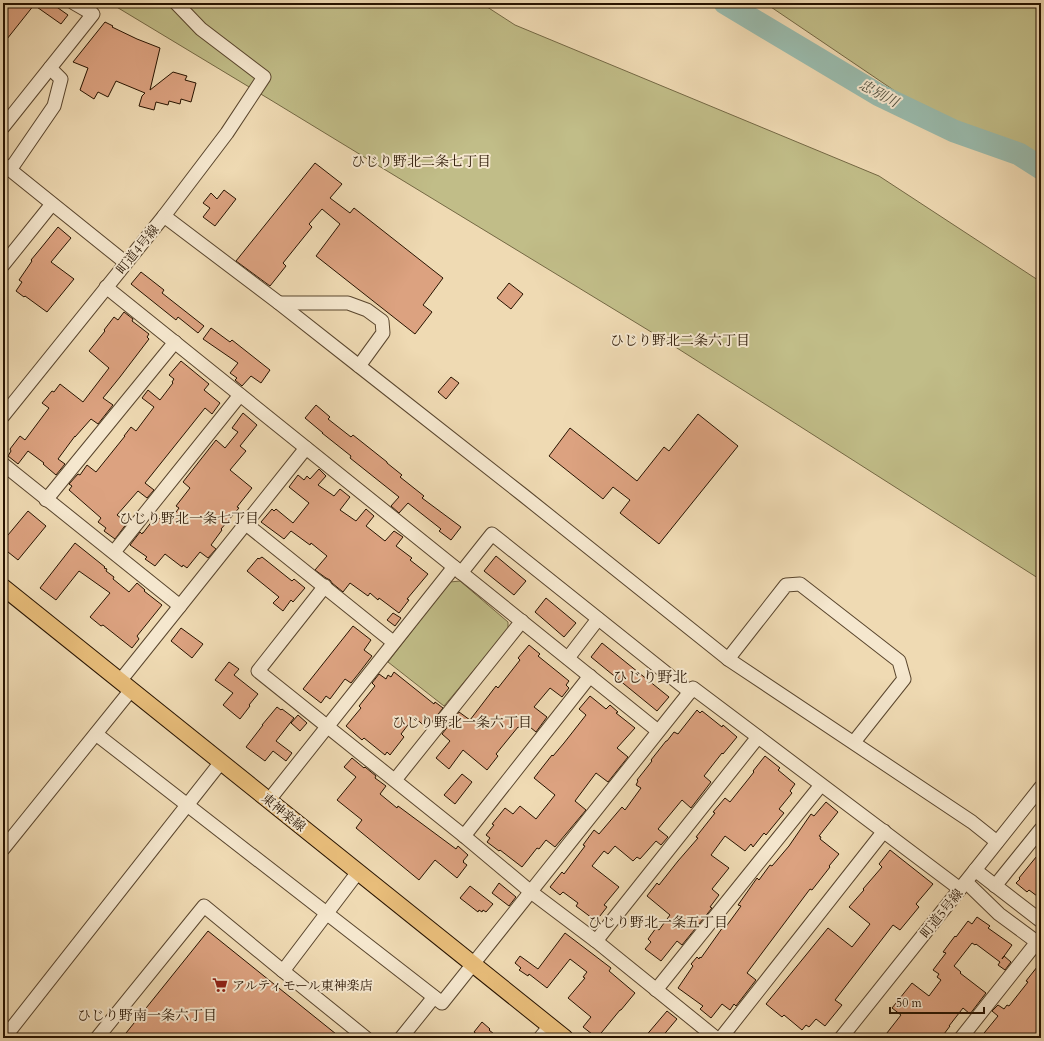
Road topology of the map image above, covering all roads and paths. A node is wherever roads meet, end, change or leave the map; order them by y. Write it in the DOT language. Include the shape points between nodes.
graph roads {
  1 [pos="74,3"];
  2 [pos="176,3"];
  3 [pos="50,68"];
  4 [pos="3,127"];
  5 [pos="7,167"];
  6 [pos="52,204"];
  7 [pos="164,216"];
  8 [pos="126,264"];
  9 [pos="3,265"];
  10 [pos="106,287"];
  11 [pos="279,303"];
  12 [pos="175,342"];
  13 [pos="359,366"];
  14 [pos="240,395"];
  15 [pos="3,416"];
  16 [pos="306,448"];
  17 [pos="3,464"];
  18 [pos="46,500"];
  19 [pos="246,524"];
  20 [pos="114,552"];
  21 [pos="457,570"];
  22 [pos="325,586"];
  23 [pos="3,587"];
  24 [pos="180,606"];
  25 [pos="598,619"];
  26 [pos="522,621"];
  27 [pos="394,642"];
  28 [pos="568,658"];
  29 [pos="728,659"];
  30 [pos="590,676"];
  31 [pos="126,685"];
  32 [pos="690,692"];
  33 [pos="327,726"];
  34 [pos="658,731"];
  35 [pos="96,734"];
  36 [pos="758,737"];
  37 [pos="854,742"];
  38 [pos="221,762"];
  39 [pos="395,780"];
  40 [pos="821,785"];
  41 [pos="1041,786"];
  42 [pos="269,800"];
  43 [pos="187,805"];
  44 [pos="1041,829"];
  45 [pos="884,831"];
  46 [pos="464,836"];
  47 [pos="997,842"];
  48 [pos="3,849"];
  49 [pos="975,870"];
  50 [pos="358,872"];
  51 [pos="963,886"];
  52 [pos="995,886"];
  53 [pos="531,892"];
  54 [pos="327,914"];
  55 [pos="1041,921"];
  56 [pos="596,941"];
  57 [pos="1039,943"];
  58 [pos="473,964"];
  59 [pos="283,971"];
  60 [pos="656,990"];
  61 [pos="434,997"];
  62 [pos="545,1032"];
  63 [pos="4,1038"];
  64 [pos="97,1038"];
  65 [pos="366,1038"];
  66 [pos="401,1038"];
  67 [pos="565,1038"];
  68 [pos="716,1038"];
  69 [pos="721,1038"];
  70 [pos="841,1038"];
  71 [pos="961,1038"];
  1 -- 3 [label="street" via="93,14"];
  2 -- 7 [label="street, 町道4号線" via="201,29 264,77 227,133"];
  3 -- 4 [label="street"];
  3 -- 5 [label="street" via="61,79 54,106"];
  5 -- 6 [label="street"];
  6 -- 8 [label="street"];
  6 -- 9 [label="street"];
  7 -- 8 [label="street, 町道4号線"];
  7 -- 11 [label="street"];
  8 -- 10 [label="street, 町道4号線"];
  10 -- 12 [label="street"];
  10 -- 15 [label="street, 町道4号線"];
  11 -- 13 [label="street"];
  11 -- 13 [label="street" via="348,304 367,310 382,321 383,333"];
  12 -- 14 [label="street"];
  12 -- 18 [label="street"];
  13 -- 29 [label="street"];
  14 -- 16 [label="street"];
  14 -- 20 [label="street"];
  16 -- 19 [label="street"];
  16 -- 21 [label="street"];
  17 -- 18 [label="street"];
  18 -- 20 [label="street"];
  19 -- 22 [label="street"];
  19 -- 24 [label="street"];
  20 -- 24 [label="street"];
  21 -- 25 [label="street" via="492,534"];
  21 -- 26 [label="street"];
  21 -- 27 [label="street"];
  22 -- 27 [label="street"];
  22 -- 33 [label="street" via="258,671"];
  23 -- 31 [label="main road, 東神楽線"];
  24 -- 31 [label="street"];
  25 -- 28 [label="street"];
  25 -- 32 [label="street"];
  26 -- 28 [label="street"];
  26 -- 39 [label="street"];
  27 -- 33 [label="street"];
  28 -- 30 [label="street"];
  29 -- 37 [label="street"];
  29 -- 37 [label="street" via="786,585 800,584 899,661 904,679"];
  30 -- 34 [label="street"];
  30 -- 46 [label="street"];
  31 -- 35 [label="street"];
  31 -- 38 [label="main road, 東神楽線"];
  32 -- 34 [label="street"];
  32 -- 36 [label="street" via="693,688"];
  33 -- 39 [label="street"];
  33 -- 42 [label="street"];
  34 -- 53 [label="street"];
  35 -- 43 [label="street"];
  35 -- 48 [label="street"];
  36 -- 40 [label="street"];
  36 -- 56 [label="street"];
  37 -- 47 [label="street" via="972,822"];
  38 -- 42 [label="main road, 東神楽線"];
  38 -- 43 [label="street"];
  39 -- 46 [label="street"];
  40 -- 45 [label="street"];
  40 -- 60 [label="street"];
  41 -- 47 [label="street, 町道5号線"];
  42 -- 50 [label="main road, 東神楽線"];
  43 -- 54 [label="street"];
  43 -- 63 [label="street"];
  44 -- 52 [label="street"];
  45 -- 51 [label="street"];
  45 -- 69 [label="street"];
  46 -- 53 [label="street"];
  47 -- 49 [label="street, 町道5号線"];
  49 -- 51 [label="street, 町道5号線"];
  49 -- 52 [label="street"];
  50 -- 54 [label="street"];
  50 -- 58 [label="main road, 東神楽線"];
  51 -- 57 [label="street"];
  51 -- 70 [label="street, 町道5号線"];
  52 -- 55 [label="street"];
  53 -- 56 [label="street"];
  53 -- 58 [label="street"];
  54 -- 59 [label="street"];
  54 -- 61 [label="street"];
  56 -- 60 [label="street"];
  57 -- 71 [label="street"];
  58 -- 61 [label="street" via="442,1003"];
  58 -- 62 [label="main road, 東神楽線"];
  59 -- 64 [label="street" via="204,906"];
  59 -- 65 [label="street"];
  60 -- 68 [label="street"];
  61 -- 66 [label="street"];
  62 -- 67 [label="main road, 東神楽線"];
}
